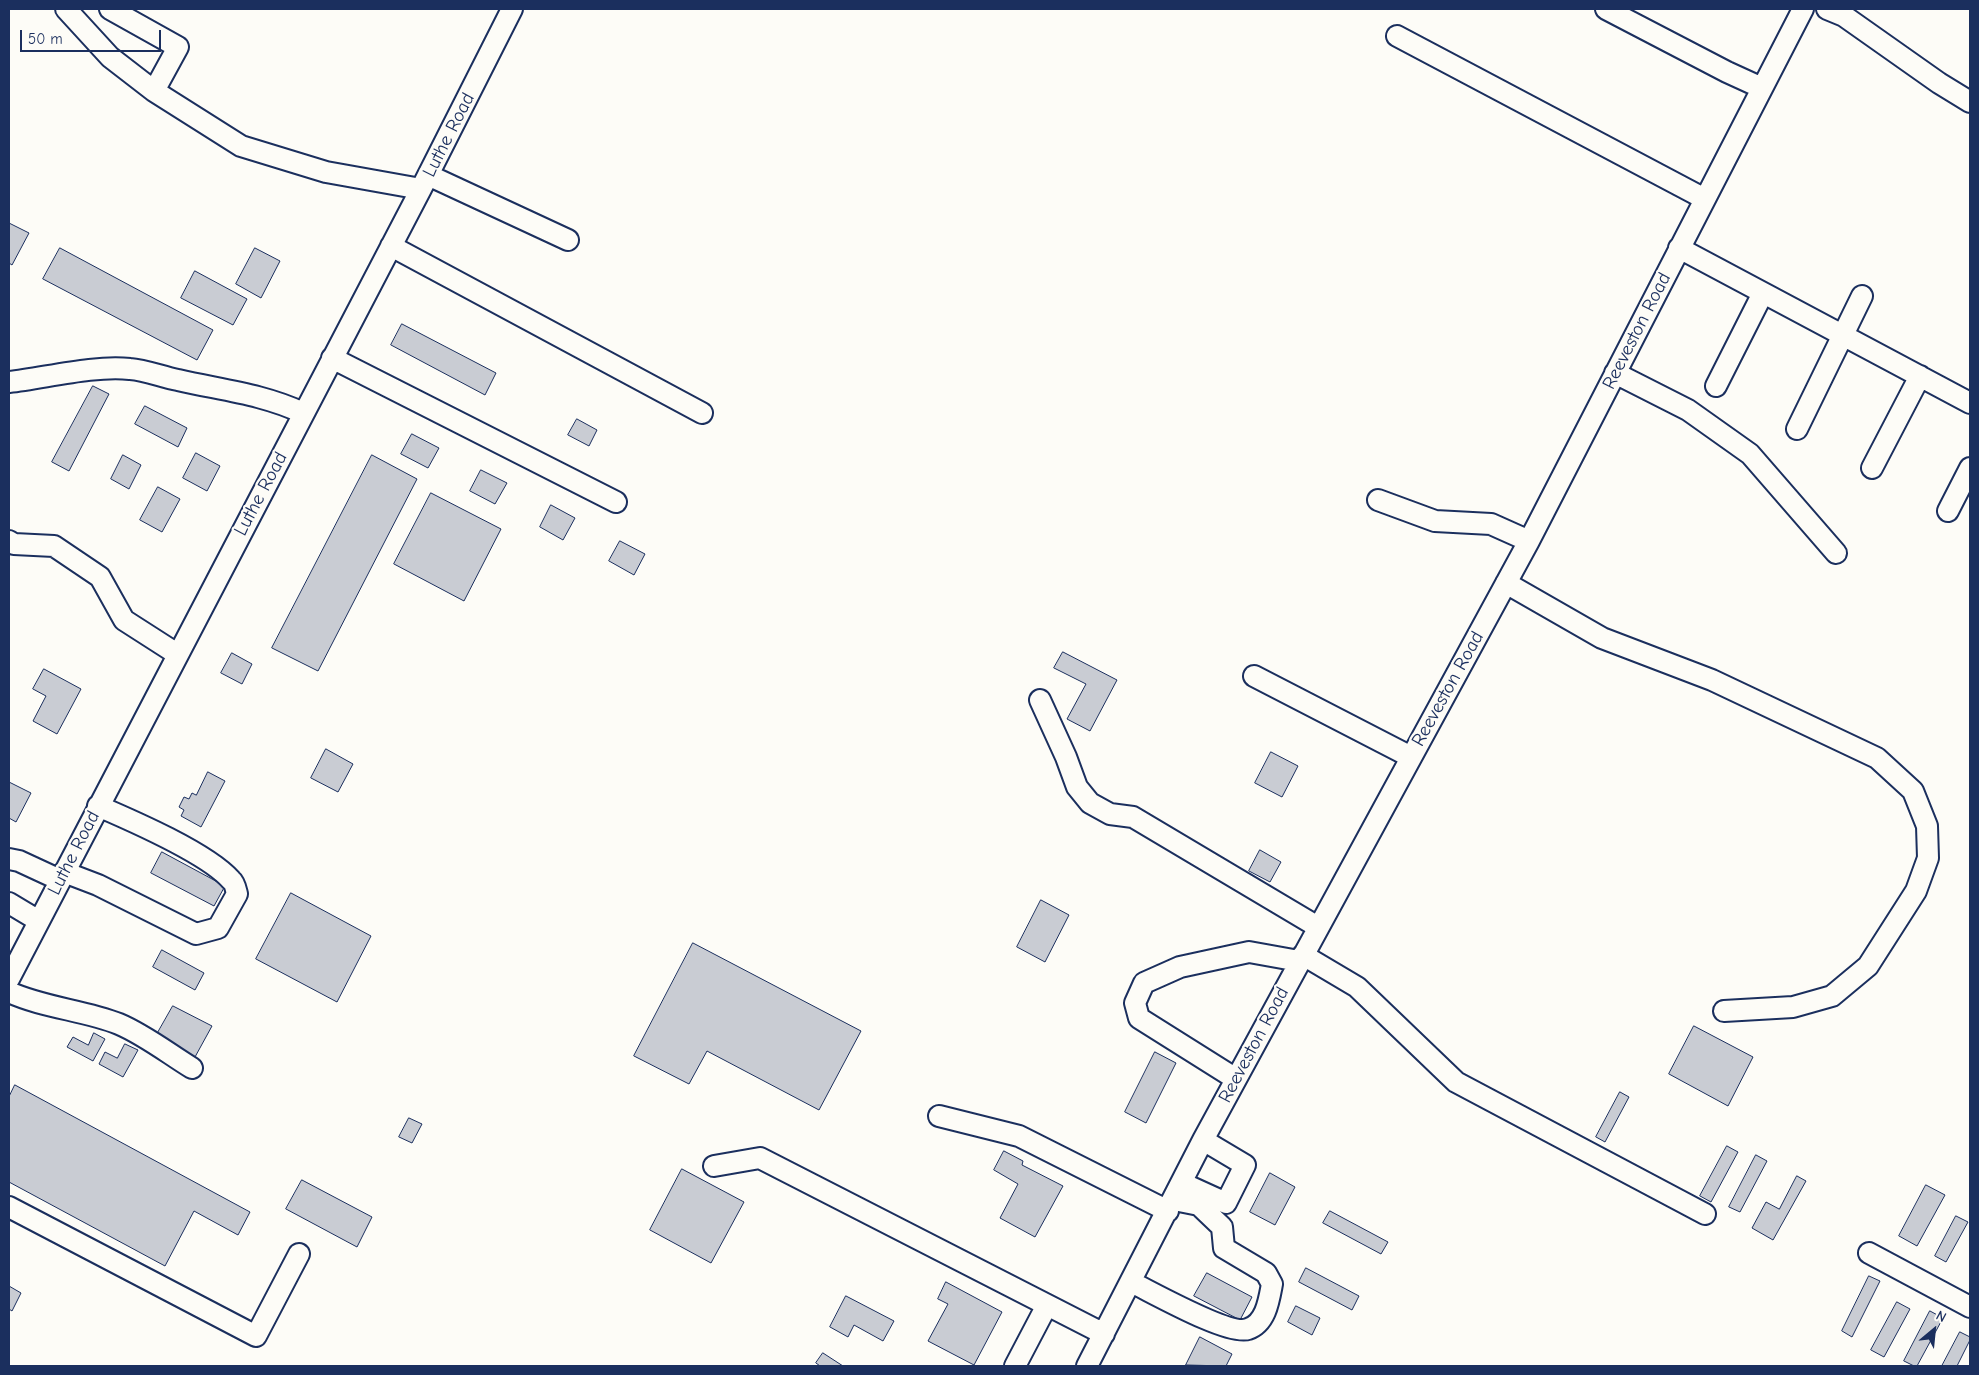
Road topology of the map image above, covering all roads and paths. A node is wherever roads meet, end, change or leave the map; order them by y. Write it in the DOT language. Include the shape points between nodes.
graph roads {
  1 [pos="66,9"];
  2 [pos="100,9"];
  3 [pos="110,9"];
  4 [pos="512,9"];
  5 [pos="1606,9"];
  6 [pos="1803,9"];
  7 [pos="1827,9"];
  8 [pos="86,31"];
  9 [pos="1397,36"];
  10 [pos="1762,88"];
  11 [pos="154,91"];
  12 [pos="1970,102"];
  13 [pos="424,182"];
  14 [pos="1705,199"];
  15 [pos="568,240"];
  16 [pos="391,246"];
  17 [pos="1679,248"];
  18 [pos="1763,293"];
  19 [pos="1862,296"];
  20 [pos="1842,335"];
  21 [pos="332,358"];
  22 [pos="1615,373"];
  23 [pos="1920,376"];
  24 [pos="9,382"];
  25 [pos="1716,386"];
  26 [pos="1970,403"];
  27 [pos="303,413"];
  28 [pos="702,413"];
  29 [pos="1797,429"];
  30 [pos="1872,468"];
  31 [pos="1970,468"];
  32 [pos="1378,500"];
  33 [pos="616,502"];
  34 [pos="1948,510"];
  35 [pos="9,541"];
  36 [pos="1529,541"];
  37 [pos="1836,553"];
  38 [pos="1506,583"];
  39 [pos="177,654"];
  40 [pos="1254,676"];
  41 [pos="1040,700"];
  42 [pos="1411,757"];
  43 [pos="98,806"];
  44 [pos="9,859"];
  45 [pos="62,876"];
  46 [pos="9,903"];
  47 [pos="39,921"];
  48 [pos="1318,927"];
  49 [pos="1301,958"];
  50 [pos="9,979"];
  51 [pos="9,992"];
  52 [pos="1724,1011"];
  53 [pos="192,1068"];
  54 [pos="1236,1079"];
  55 [pos="939,1116"];
  56 [pos="1203,1140"];
  57 [pos="714,1166"];
  58 [pos="1175,1198"];
  59 [pos="9,1207"];
  60 [pos="1705,1214"];
  61 [pos="1869,1253"];
  62 [pos="299,1254"];
  63 [pos="1131,1282"];
  64 [pos="1047,1305"];
  65 [pos="1970,1307"];
  66 [pos="1104,1334"];
  67 [pos="1015,1366"];
  68 [pos="1087,1366"];
  1 -- 8 [label="street"];
  2 -- 8 [label="street"];
  3 -- 11 [label="street" via="178,47"];
  4 -- 13 [label="street, Luthe Road"];
  5 -- 10 [label="street"];
  6 -- 10 [label="street, Reeveston Road"];
  7 -- 12 [label="street" via="1844,16"];
  8 -- 11 [label="street" via="110,57"];
  9 -- 14 [label="street"];
  10 -- 14 [label="street, Reeveston Road"];
  11 -- 13 [label="street" via="241,146 326,172"];
  13 -- 15 [label="street"];
  13 -- 16 [label="street, Luthe Road"];
  14 -- 17 [label="street, Reeveston Road"];
  16 -- 21 [label="street, Luthe Road"];
  16 -- 28 [label="street"];
  17 -- 18 [label="street"];
  17 -- 22 [label="street, Reeveston Road"];
  18 -- 20 [label="street"];
  18 -- 25 [label="street"];
  19 -- 20 [label="street"];
  20 -- 23 [label="street"];
  20 -- 29 [label="street"];
  21 -- 27 [label="street, Luthe Road"];
  21 -- 33 [label="street"];
  22 -- 36 [label="street, Reeveston Road"];
  22 -- 37 [label="street" via="1688,410 1750,454"];
  23 -- 26 [label="street"];
  23 -- 30 [label="street"];
  24 -- 27 [label="street" via="130,368 281,402"];
  27 -- 39 [label="street, Luthe Road"];
  31 -- 34 [label="street"];
  32 -- 36 [label="street" via="1435,521 1496,526"];
  35 -- 39 [label="street" via="54,546 100,576 124,620"];
  36 -- 38 [label="street, Reeveston Road"];
  38 -- 42 [label="street, Reeveston Road"];
  38 -- 52 [label="street" via="1602,638 1712,680 1877,758 1913,791 1927,826 1928,858 1916,891 1868,966 1832,996 1793,1007"];
  39 -- 43 [label="street, Luthe Road"];
  40 -- 42 [label="street"];
  41 -- 48 [label="street" via="1077,787 1090,803 1110,814 1134,818"];
  42 -- 48 [label="street, Reeveston Road"];
  43 -- 45 [label="street, Luthe Road"];
  43 -- 45 [label="street" via="211,862 233,881 237,894 218,928 196,934 98,885"];
  44 -- 45 [label="street"];
  45 -- 47 [label="street, Luthe Road"];
  46 -- 47 [label="street"];
  47 -- 50 [label="street, Luthe Road"];
  48 -- 49 [label="street, Reeveston Road"];
  49 -- 54 [label="street, Reeveston Road"];
  49 -- 54 [label="street" via="1249,952 1180,967 1144,983 1135,1003 1139,1018"];
  49 -- 60 [label="street" via="1356,987 1456,1082"];
  51 -- 53 [label="street" via="44,1005 120,1024"];
  54 -- 56 [label="street, Reeveston Road"];
  55 -- 58 [label="street" via="1019,1136"];
  56 -- 58 [label="street, Reeveston Road"];
  56 -- 58 [label="street" via="1245,1165 1226,1203"];
  57 -- 64 [label="street" via="760,1158"];
  58 -- 63 [label="street, Reeveston Road"];
  58 -- 63 [label="street" via="1199,1205 1222,1227 1224,1248 1266,1273 1272,1284 1268,1306 1258,1324 1247,1330 1230,1328"];
  59 -- 62 [label="street" via="256,1336"];
  61 -- 65 [label="street"];
  63 -- 66 [label="street, Reeveston Road"];
  64 -- 66 [label="street"];
  64 -- 67 [label="street"];
  66 -- 68 [label="street, Reeveston Road"];
}
